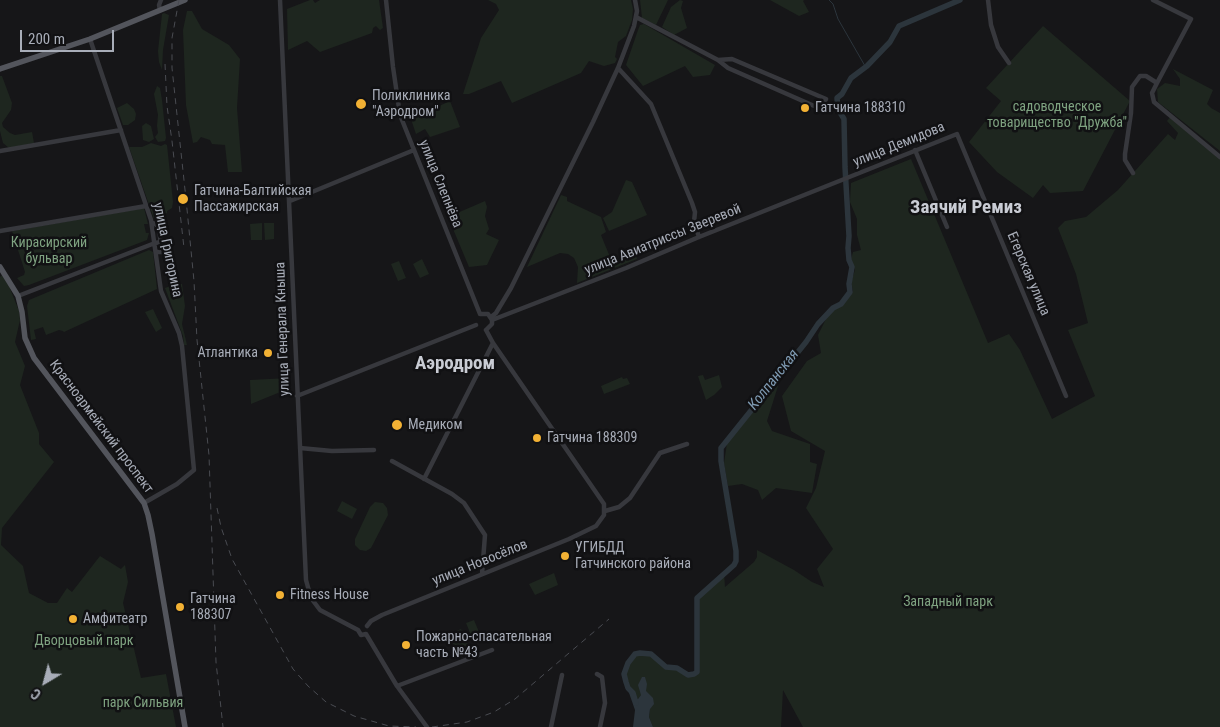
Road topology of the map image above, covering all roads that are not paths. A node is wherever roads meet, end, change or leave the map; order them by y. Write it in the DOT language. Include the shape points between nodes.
graph roads {
  1 [pos="161,0"];
  2 [pos="185,0"];
  3 [pos="280,0"];
  4 [pos="386,0"];
  5 [pos="635,0"];
  6 [pos="988,0"];
  7 [pos="1154,0"];
  8 [pos="160,10"];
  9 [pos="636,17"];
  10 [pos="90,39"];
  11 [pos="718,60"];
  12 [pos="1009,63"];
  13 [pos="618,68"];
  14 [pos="0,69"];
  15 [pos="1157,83"];
  16 [pos="121,130"];
  17 [pos="957,134"];
  18 [pos="414,150"];
  19 [pos="915,150"];
  20 [pos="0,151"];
  21 [pos="1220,157"];
  22 [pos="1133,173"];
  23 [pos="842,180"];
  24 [pos="290,201"];
  25 [pos="146,206"];
  26 [pos="947,227"];
  27 [pos="0,231"];
  28 [pos="699,237"];
  29 [pos="158,242"];
  30 [pos="0,267"];
  31 [pos="18,296"];
  32 [pos="501,307"];
  33 [pos="507,314"];
  34 [pos="492,318"];
  35 [pos="477,319"];
  36 [pos="486,330"];
  37 [pos="493,343"];
  38 [pos="297,396"];
  39 [pos="1066,396"];
  40 [pos="687,444"];
  41 [pos="300,448"];
  42 [pos="374,450"];
  43 [pos="392,461"];
  44 [pos="424,479"];
  45 [pos="144,503"];
  46 [pos="605,511"];
  47 [pos="482,574"];
  48 [pos="367,626"];
  49 [pos="358,630"];
  50 [pos="366,634"];
  51 [pos="492,650"];
  52 [pos="597,674"];
  53 [pos="562,676"];
  54 [pos="397,686"];
  55 [pos="185,727"];
  56 [pos="427,727"];
  57 [pos="551,727"];
  58 [pos="600,727"];
  1 -- 8 [label="street"];
  2 -- 8 [label="main road"];
  3 -- 24 [label="street, улица Генерала Кныша"];
  4 -- 18 [label="street, улица Слепнёва" via="397,102"];
  5 -- 9 [label="street"];
  6 -- 12 [label="street" via="998,47"];
  7 -- 15 [label="street" via="1191,19"];
  8 -- 10 [label="main road"];
  9 -- 11 [label="street"];
  9 -- 13 [label="street"];
  10 -- 14 [label="main road"];
  10 -- 16 [label="street, улица Григорина"];
  11 -- 11 [label="street" via="732,59 826,99 821,109 728,68"];
  13 -- 28 [label="street" via="651,104 692,202"];
  13 -- 32 [label="street"];
  15 -- 21 [label="street" via="1152,97 1157,106"];
  15 -- 22 [label="street" via="1140,76 1132,88 1125,160"];
  16 -- 20 [label="street"];
  16 -- 25 [label="street, улица Григорина"];
  17 -- 19 [label="street, улица Демидова"];
  17 -- 39 [label="street, Егерская улица"];
  18 -- 24 [label="street"];
  18 -- 35 [label="street, улица Слепнёва"];
  19 -- 23 [label="street, улица Демидова"];
  19 -- 26 [label="street"];
  23 -- 28 [label="street, улица Авиатриссы Зверевой"];
  24 -- 38 [label="street, улица Генерала Кныша"];
  25 -- 27 [label="street"];
  25 -- 29 [label="street, улица Григорина"];
  28 -- 33 [label="street, улица Авиатриссы Зверевой"];
  29 -- 31 [label="street"];
  29 -- 45 [label="street, улица Григорина" via="162,252 157,252 162,294 180,333 194,470"];
  30 -- 31 [label="main road, Красноармейский проспект"];
  31 -- 45 [label="main road, Красноармейский проспект" via="25,338 34,358"];
  32 -- 33 [label="street" via="501,312"];
  32 -- 34 [label="street"];
  33 -- 34 [label="street, улица Авиатриссы Зверевой"];
  34 -- 35 [label="street" via="484,313"];
  34 -- 36 [label="street" via="492,324"];
  35 -- 36 [label="street" via="478,328"];
  35 -- 38 [label="street"];
  36 -- 37 [label="street"];
  37 -- 44 [label="street"];
  37 -- 46 [label="street" via="604,504"];
  38 -- 41 [label="street, улица Генерала Кныша"];
  40 -- 46 [label="street" via="660,452 630,498 619,507"];
  41 -- 42 [label="street"];
  41 -- 49 [label="street, улица Генерала Кныша" via="308,590 320,610"];
  43 -- 44 [label="street"];
  44 -- 47 [label="street" via="462,501 481,529 486,540"];
  45 -- 55 [label="main road, Красноармейский проспект"];
  46 -- 47 [label="street, улица Новосёлов" via="596,526"];
  47 -- 48 [label="street, улица Новосёлов" via="382,615"];
  48 -- 49 [label="street"];
  48 -- 50 [label="street"];
  49 -- 50 [label="street" via="361,635"];
  50 -- 54 [label="street"];
  51 -- 54 [label="street"];
  52 -- 58 [label="street" via="602,676 605,703"];
  53 -- 57 [label="street"];
  54 -- 56 [label="street"];
}
